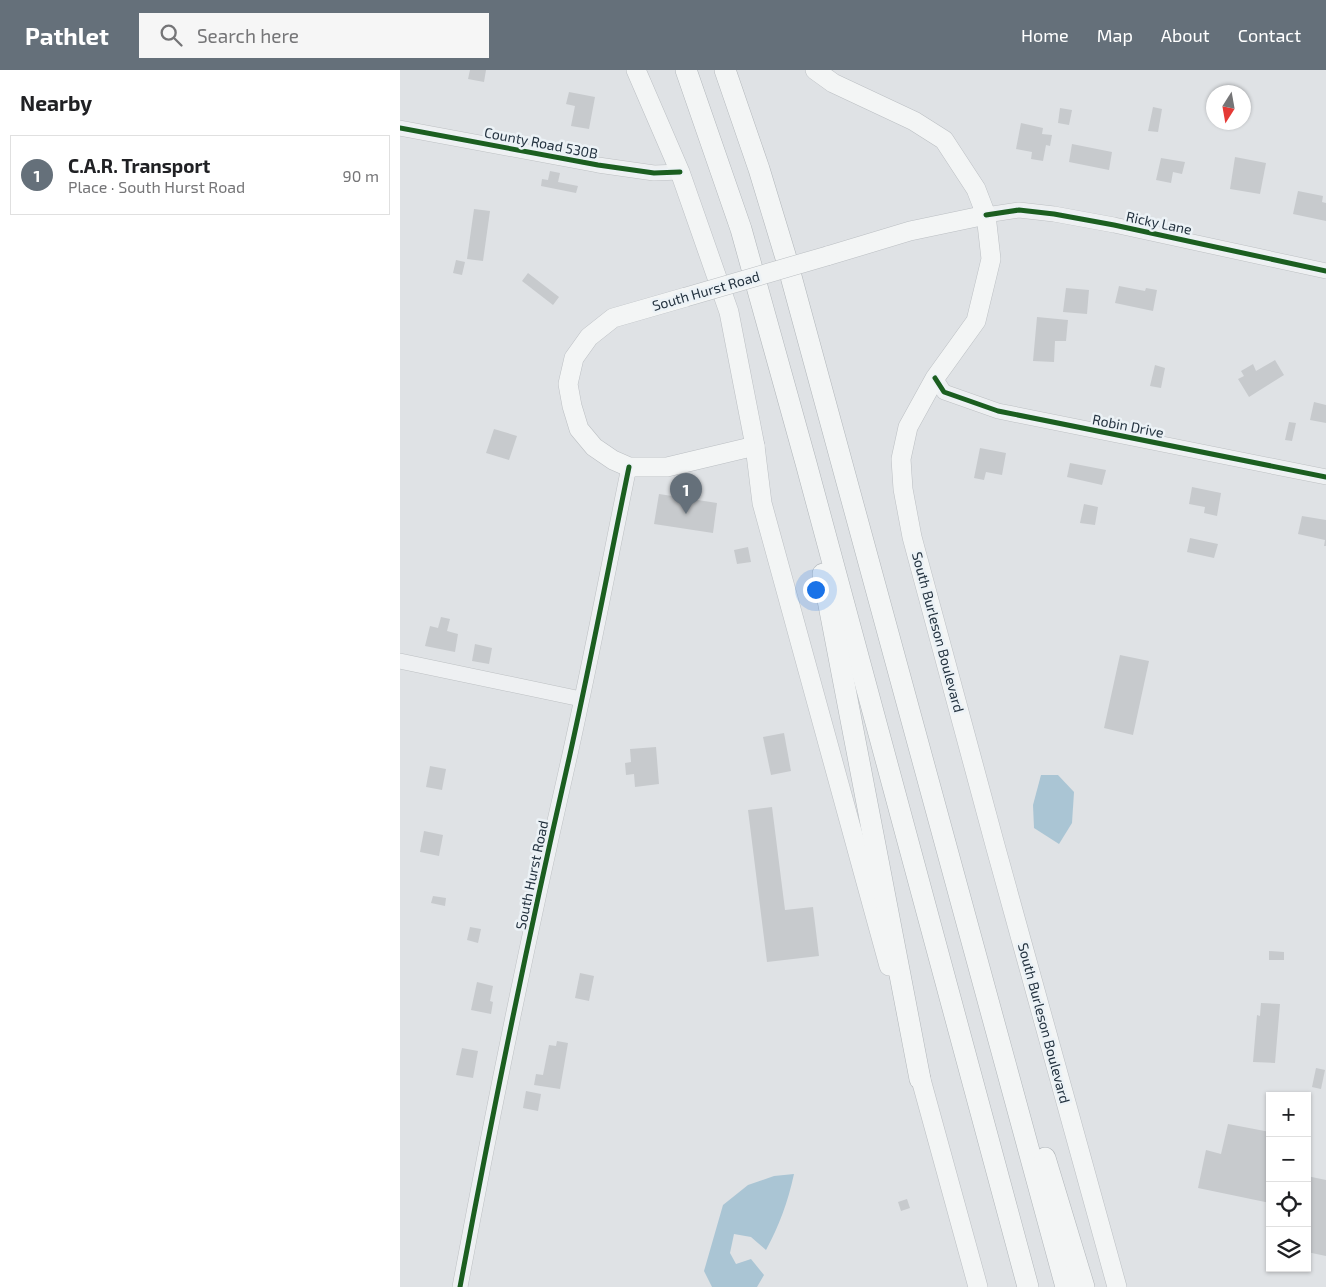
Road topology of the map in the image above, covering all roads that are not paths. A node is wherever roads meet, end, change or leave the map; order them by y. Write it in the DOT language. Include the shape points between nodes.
graph roads {
  1 [pos="636,70"];
  2 [pos="686,70"];
  3 [pos="725,70"];
  4 [pos="815,70"];
  5 [pos="400,128"];
  6 [pos="680,172"];
  7 [pos="986,214"];
  8 [pos="1326,271"];
  9 [pos="935,378"];
  10 [pos="755,446"];
  11 [pos="806,463"];
  12 [pos="628,467"];
  13 [pos="1326,477"];
  14 [pos="400,661"];
  15 [pos="581,699"];
  16 [pos="993,1017"];
  17 [pos="920,1079"];
  18 [pos="460,1287"];
  19 [pos="978,1287"];
  20 [pos="1028,1287"];
  21 [pos="1066,1287"];
  22 [pos="1084,1287"];
  23 [pos="1117,1287"];
  1 -- 6 [label="main road"];
  2 -- 11 [label="highway" via="741,229"];
  3 -- 16 [label="highway" via="786,258"];
  4 -- 7 [label="main road, South Burleson Boulevard" via="833,83 914,121 944,140 976,189"];
  5 -- 6 [label="street, County Road 530B" via="598,165 654,173"];
  6 -- 10 [label="main road" via="729,312"];
  7 -- 8 [label="street, Ricky Lane" via="1019,210 1054,214"];
  7 -- 9 [label="main road, South Burleson Boulevard" via="991,259 976,321"];
  7 -- 12 [label="main road, South Hurst Road, bridge" via="910,231 613,318 589,337 574,358 568,384 579,429 594,447"];
  9 -- 13 [label="street, Robin Drive" via="944,392 998,411"];
  9 -- 23 [label="main road, South Burleson Boulevard" via="908,427 901,459 912,537"];
  10 -- 12 [label="main road, South Hurst Road" via="667,467"];
  10 -- 17 [label="main road" via="762,503"];
  11 -- 17 [label="highway" via="816,543"];
  11 -- 20 [label="highway"];
  12 -- 15 [label="street, South Hurst Road"];
  14 -- 15 [label="street"];
  15 -- 18 [label="street, South Hurst Road" via="507,1045"];
  16 -- 21 [label="highway"];
  16 -- 22 [label="highway" via="1012,1048"];
  17 -- 19 [label="main road"];
}
